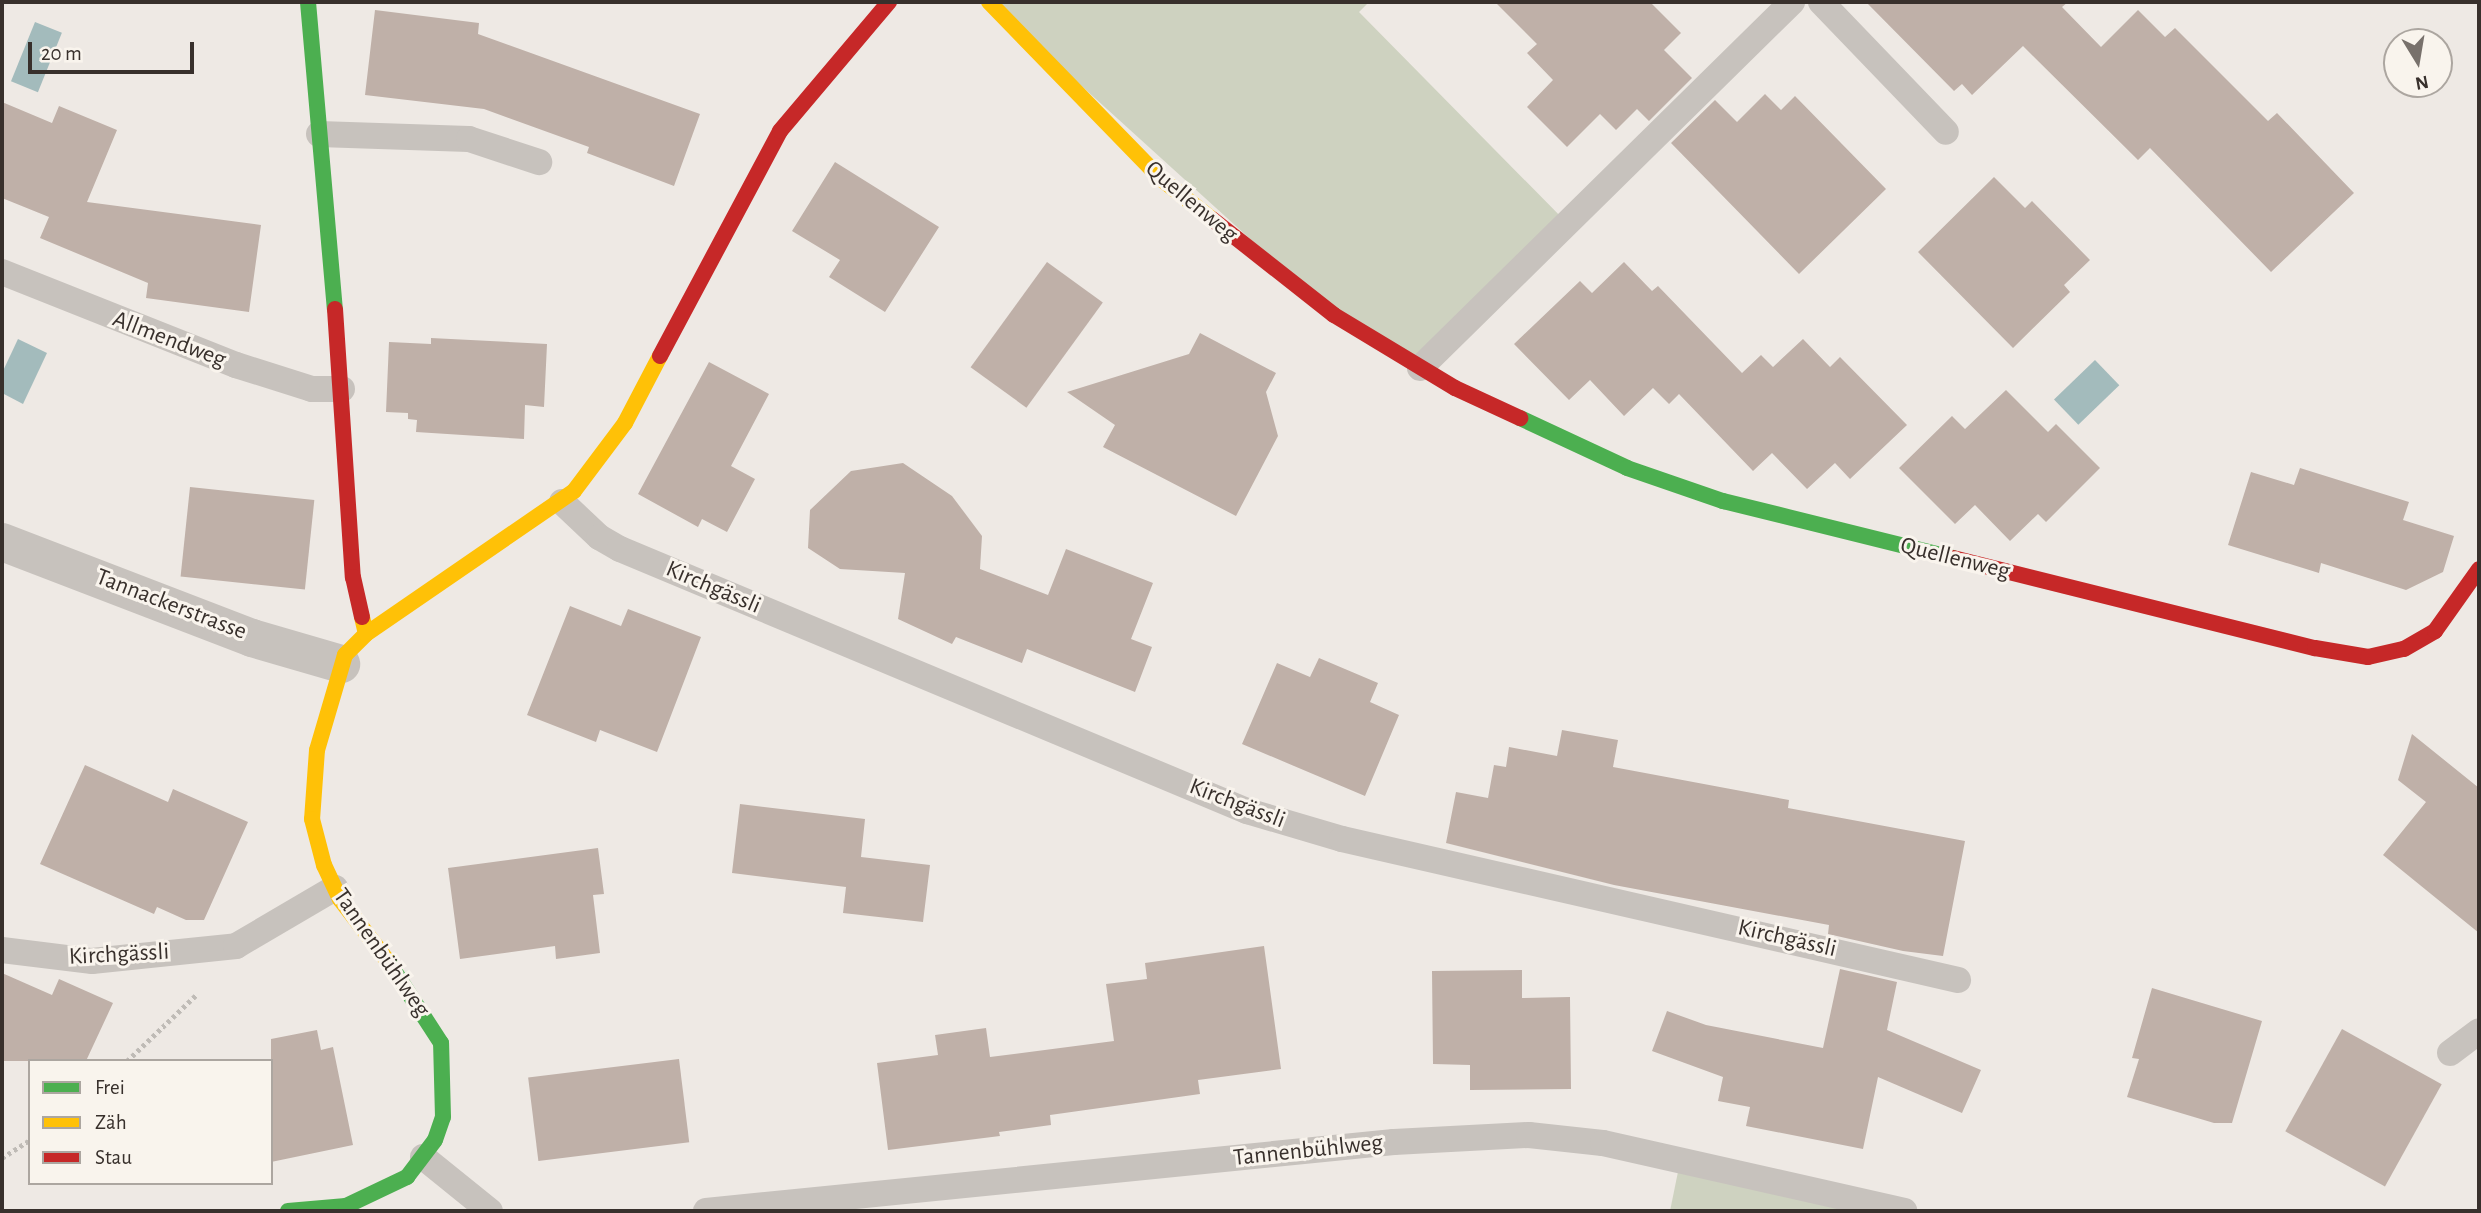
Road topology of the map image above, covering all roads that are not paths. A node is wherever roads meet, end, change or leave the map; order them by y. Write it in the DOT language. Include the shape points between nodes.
graph roads {
  1 [pos="308,2"];
  2 [pos="889,2"];
  3 [pos="989,2"];
  4 [pos="1792,2"];
  5 [pos="1821,2"];
  6 [pos="1946,132"];
  7 [pos="318,134"];
  8 [pos="539,162"];
  9 [pos="2,272"];
  10 [pos="1420,368"];
  11 [pos="342,389"];
  12 [pos="562,502"];
  13 [pos="2,542"];
  14 [pos="2479,571"];
  15 [pos="366,634"];
  16 [pos="341,664"];
  17 [pos="335,888"];
  18 [pos="2,950"];
  19 [pos="1958,980"];
  20 [pos="2479,1031"];
  21 [pos="2450,1053"];
  22 [pos="424,1157"];
  23 [pos="288,1211"];
  24 [pos="489,1211"];
  25 [pos="706,1211"];
  26 [pos="1904,1211"];
  1 -- 7 [label="street"];
  2 -- 12 [label="street" via="780,131 625,423"];
  3 -- 10 [label="street, Quellenweg" via="1115,134 1219,228 1334,315"];
  4 -- 10 [label="lane"];
  5 -- 6 [label="lane"];
  7 -- 8 [label="lane" via="469,139"];
  7 -- 11 [label="street"];
  9 -- 11 [label="lane, Allmendweg" via="236,365 312,389"];
  10 -- 14 [label="street, Quellenweg" via="1528,425 1627,468 1723,501 2315,648 2368,657 2404,649 2445,621"];
  11 -- 15 [label="street" via="353,577"];
  12 -- 15 [label="street"];
  12 -- 19 [label="lane, Kirchgässli" via="599,537 620,549 1274,820"];
  13 -- 16 [label="street, Tannackerstrasse" via="252,638"];
  15 -- 16 [label="street"];
  16 -- 17 [label="street, Tannenbühlweg" via="317,750 312,787 312,819"];
  17 -- 18 [label="lane, Kirchgässli" via="236,946 92,961"];
  17 -- 22 [label="street, Tannenbühlweg" via="359,929 410,990 441,1043 443,1117"];
  20 -- 21 [label="lane"];
  22 -- 23 [label="street, Tannenbühlweg" via="390,1189 346,1206"];
  22 -- 24 [label="lane"];
  25 -- 26 [label="lane, Tannenbühlweg" via="1381,1143 1530,1135 1603,1143"];
}
